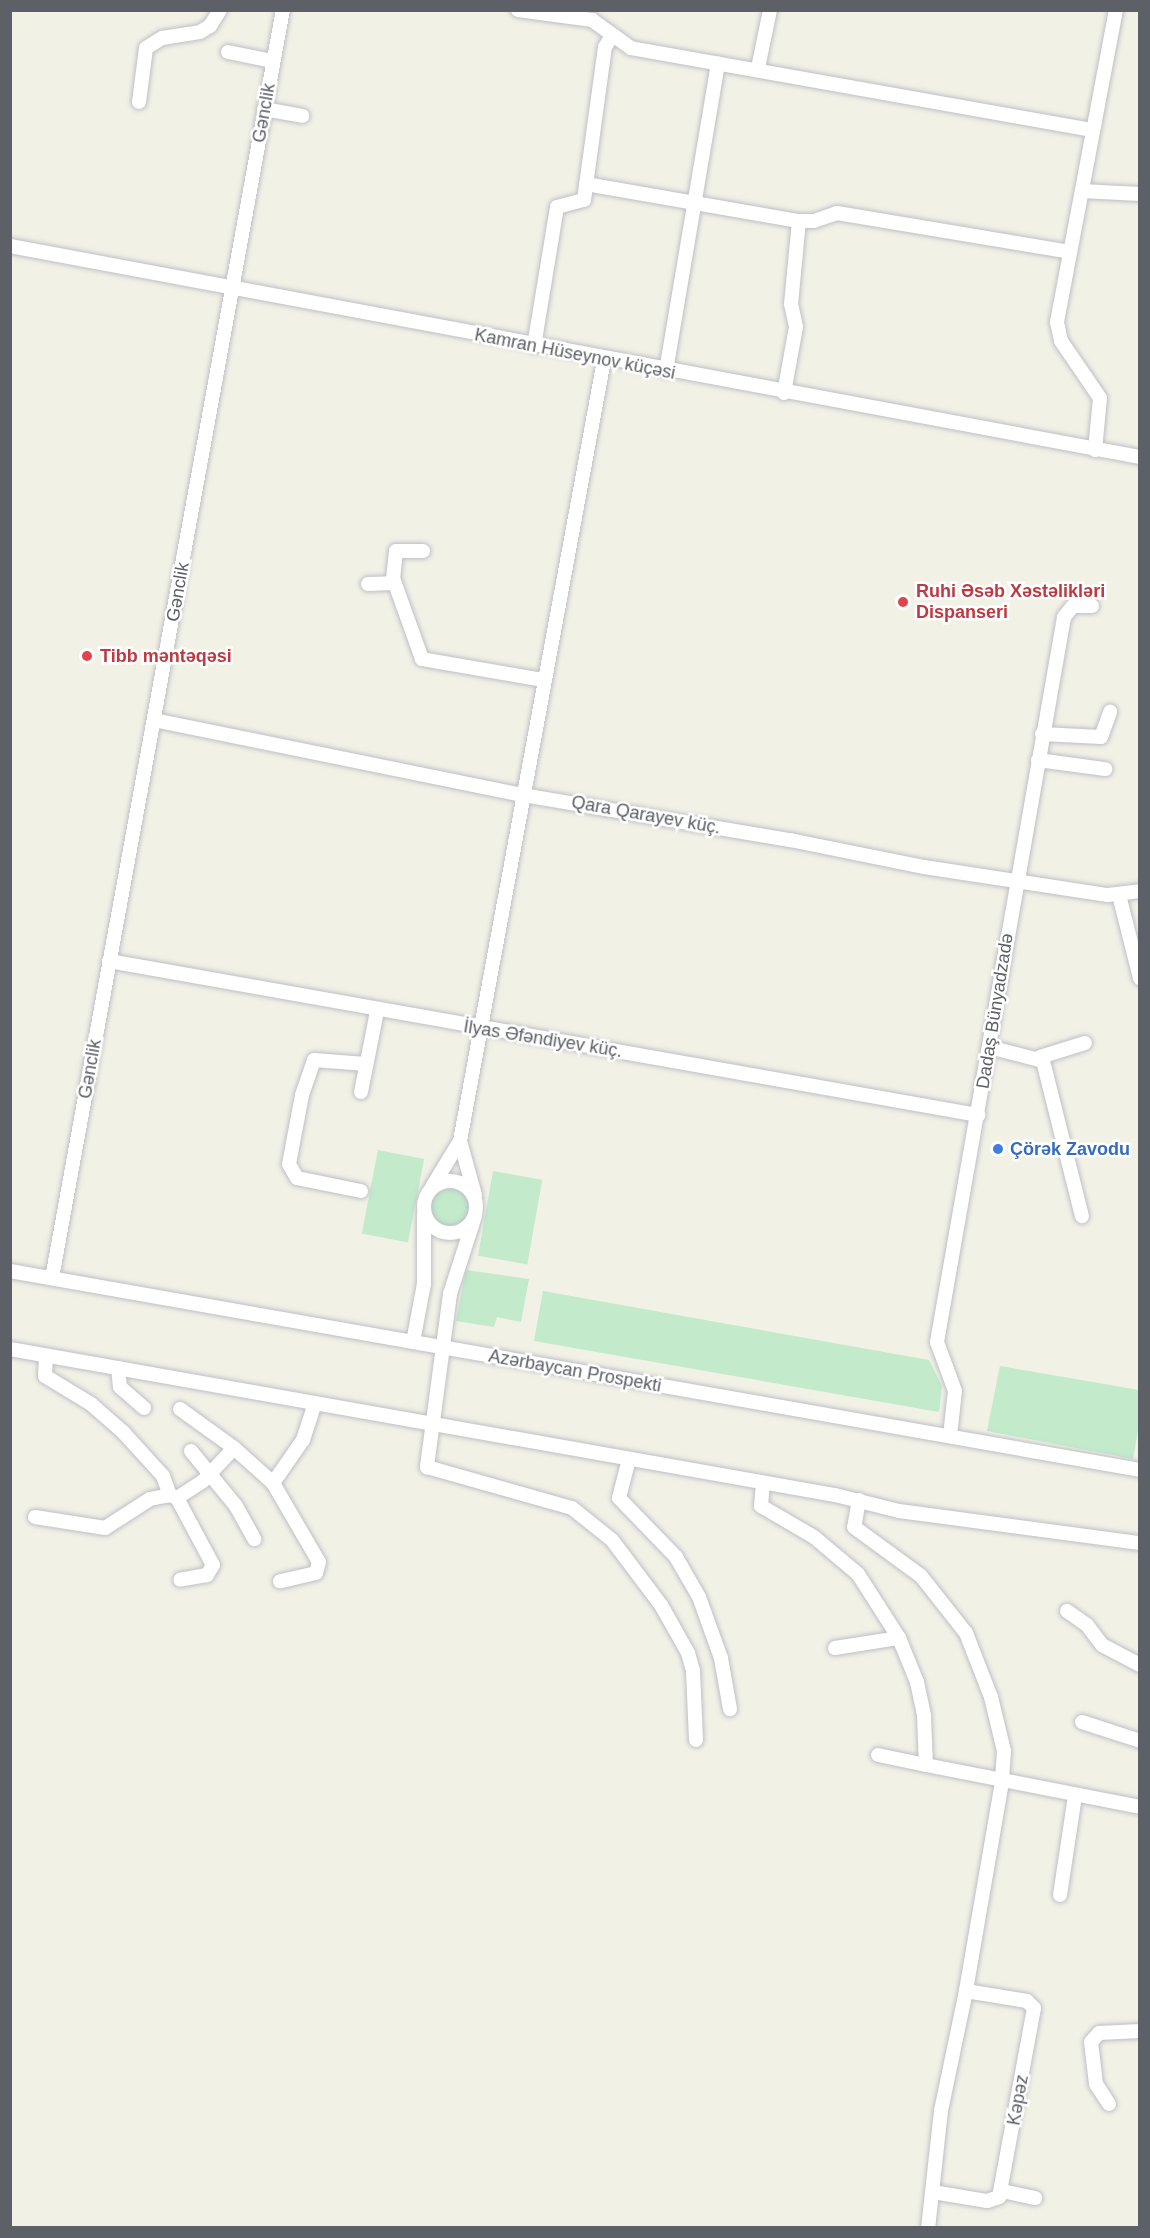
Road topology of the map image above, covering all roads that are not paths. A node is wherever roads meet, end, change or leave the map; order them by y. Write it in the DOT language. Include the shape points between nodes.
graph roads {
  1 [pos="220,10"];
  2 [pos="283,10"];
  3 [pos="518,10"];
  4 [pos="770,10"];
  5 [pos="1116,10"];
  6 [pos="578,13"];
  7 [pos="612,36"];
  8 [pos="228,52"];
  9 [pos="273,61"];
  10 [pos="718,63"];
  11 [pos="758,68"];
  12 [pos="139,102"];
  13 [pos="264,109"];
  14 [pos="302,116"];
  15 [pos="1093,130"];
  16 [pos="586,184"];
  17 [pos="1082,191"];
  18 [pos="1140,194"];
  19 [pos="695,202"];
  20 [pos="799,221"];
  21 [pos="10,246"];
  22 [pos="1070,252"];
  23 [pos="233,289"];
  24 [pos="534,346"];
  25 [pos="604,360"];
  26 [pos="666,371"];
  27 [pos="784,393"];
  28 [pos="1095,450"];
  29 [pos="1140,457"];
  30 [pos="423,551"];
  31 [pos="368,584"];
  32 [pos="393,584"];
  33 [pos="1092,606"];
  34 [pos="544,680"];
  35 [pos="1110,712"];
  36 [pos="154,720"];
  37 [pos="1042,734"];
  38 [pos="1038,760"];
  39 [pos="1105,769"];
  40 [pos="523,795"];
  41 [pos="1017,881"];
  42 [pos="1140,891"];
  43 [pos="1119,896"];
  44 [pos="109,961"];
  45 [pos="1140,978"];
  46 [pos="377,1011"];
  47 [pos="480,1028"];
  48 [pos="1085,1043"];
  49 [pos="989,1047"];
  50 [pos="1040,1057"];
  51 [pos="366,1064"];
  52 [pos="361,1092"];
  53 [pos="978,1115"];
  54 [pos="460,1141"];
  55 [pos="361,1191"];
  56 [pos="429,1191"];
  57 [pos="424,1208"];
  58 [pos="476,1209"];
  59 [pos="1082,1216"];
  60 [pos="10,1271"];
  61 [pos="52,1278"];
  62 [pos="413,1342"];
  63 [pos="445,1348"];
  64 [pos="10,1349"];
  65 [pos="46,1356"];
  66 [pos="118,1368"];
  67 [pos="315,1404"];
  68 [pos="144,1408"];
  69 [pos="180,1409"];
  70 [pos="433,1423"];
  71 [pos="950,1436"];
  72 [pos="234,1448"];
  73 [pos="191,1451"];
  74 [pos="629,1459"];
  75 [pos="1140,1470"];
  76 [pos="210,1474"];
  77 [pos="273,1483"];
  78 [pos="763,1483"];
  79 [pos="174,1497"];
  80 [pos="859,1500"];
  81 [pos="35,1517"];
  82 [pos="254,1539"];
  83 [pos="1140,1543"];
  84 [pos="180,1580"];
  85 [pos="280,1581"];
  86 [pos="1067,1611"];
  87 [pos="899,1638"];
  88 [pos="835,1648"];
  89 [pos="1140,1665"];
  90 [pos="730,1709"];
  91 [pos="1082,1722"];
  92 [pos="696,1740"];
  93 [pos="1140,1741"];
  94 [pos="878,1755"];
  95 [pos="926,1765"];
  96 [pos="1002,1782"];
  97 [pos="1075,1796"];
  98 [pos="1140,1807"];
  99 [pos="1060,1895"];
  100 [pos="966,1991"];
  101 [pos="1140,2031"];
  102 [pos="1109,2104"];
  103 [pos="1002,2191"];
  104 [pos="933,2192"];
  105 [pos="1035,2198"];
  106 [pos="928,2228"];
  1 -- 12 [label="street" via="210,27 162,38 146,48"];
  2 -- 9 [label="street, Gənclik"];
  3 -- 6 [label="street"];
  4 -- 11 [label="street"];
  5 -- 15 [label="street"];
  6 -- 7 [label="street"];
  7 -- 10 [label="street" via="631,48"];
  7 -- 16 [label="street" via="605,47"];
  8 -- 9 [label="street"];
  9 -- 13 [label="street, Gənclik"];
  10 -- 11 [label="street"];
  10 -- 19 [label="street"];
  11 -- 15 [label="street"];
  13 -- 14 [label="street"];
  13 -- 23 [label="street, Gənclik"];
  15 -- 17 [label="street"];
  16 -- 19 [label="street"];
  16 -- 24 [label="street" via="584,200 557,207"];
  17 -- 18 [label="street"];
  17 -- 22 [label="street"];
  19 -- 20 [label="street"];
  19 -- 26 [label="street"];
  20 -- 22 [label="street" via="814,221 837,213"];
  20 -- 27 [label="street" via="791,304 796,327"];
  21 -- 23 [label="street, Kamran Hüseynov küçəsi"];
  22 -- 28 [label="street" via="1057,333 1100,398"];
  23 -- 24 [label="street, Kamran Hüseynov küçəsi"];
  23 -- 36 [label="street, Gənclik"];
  24 -- 25 [label="street, Kamran Hüseynov küçəsi"];
  25 -- 26 [label="street, Kamran Hüseynov küçəsi"];
  25 -- 34 [label="street"];
  26 -- 27 [label="street, Kamran Hüseynov küçəsi"];
  27 -- 28 [label="street, Kamran Hüseynov küçəsi"];
  28 -- 29 [label="street, Kamran Hüseynov küçəsi"];
  30 -- 32 [label="street" via="396,551"];
  31 -- 32 [label="street"];
  32 -- 34 [label="street" via="400,590 422,659"];
  33 -- 37 [label="street, Dadaş Bünyadzadə" via="1073,606 1064,617"];
  34 -- 40 [label="street"];
  35 -- 37 [label="street" via="1101,737"];
  36 -- 40 [label="street, Qara Qarayev küç."];
  36 -- 44 [label="street, Gənclik"];
  37 -- 38 [label="street, Dadaş Bünyadzadə"];
  38 -- 39 [label="street"];
  38 -- 41 [label="street, Dadaş Bünyadzadə"];
  40 -- 41 [label="street, Qara Qarayev küç."];
  40 -- 47 [label="street"];
  41 -- 43 [label="street, Qara Qarayev küç."];
  41 -- 49 [label="street, Dadaş Bünyadzadə"];
  42 -- 43 [label="street, Qara Qarayev küç."];
  43 -- 45 [label="street"];
  44 -- 46 [label="street, İlyas Əfəndiyev küç."];
  44 -- 61 [label="street, Gənclik"];
  46 -- 47 [label="street, İlyas Əfəndiyev küç."];
  46 -- 51 [label="street"];
  47 -- 53 [label="street, İlyas Əfəndiyev küç."];
  47 -- 54 [label="street"];
  48 -- 50 [label="street"];
  49 -- 50 [label="street"];
  49 -- 53 [label="street, Dadaş Bünyadzadə"];
  50 -- 59 [label="street" via="1046,1067"];
  51 -- 52 [label="street"];
  51 -- 55 [label="street" via="315,1060 302,1095 289,1164 297,1178"];
  53 -- 71 [label="street, Dadaş Bünyadzadə" via="937,1342 955,1391"];
  54 -- 56 [label="street"];
  54 -- 58 [label="street"];
  56 -- 57 [label="street"];
  56 -- 58 [label="street" via="445,1182 457,1182 468,1188"];
  57 -- 58 [label="street" via="431,1225 447,1233 464,1230"];
  57 -- 62 [label="street" via="424,1284"];
  58 -- 63 [label="street" via="453,1279"];
  60 -- 61 [label="street, Azərbaycan Prospekti"];
  61 -- 62 [label="street, Azərbaycan Prospekti"];
  62 -- 63 [label="street, Azərbaycan Prospekti"];
  63 -- 70 [label="street"];
  63 -- 71 [label="street, Azərbaycan Prospekti"];
  64 -- 65 [label="street"];
  65 -- 66 [label="street"];
  65 -- 79 [label="street" via="45,1376 90,1404 141,1449"];
  66 -- 67 [label="street"];
  66 -- 68 [label="street" via="120,1387"];
  67 -- 70 [label="street"];
  67 -- 77 [label="street" via="303,1440"];
  69 -- 72 [label="street"];
  70 -- 74 [label="street"];
  70 -- 92 [label="street" via="427,1467 572,1508 590,1519 634,1564 688,1653 693,1671"];
  71 -- 75 [label="street, Azərbaycan Prospekti"];
  72 -- 76 [label="street"];
  72 -- 77 [label="street"];
  73 -- 76 [label="street"];
  74 -- 78 [label="street"];
  74 -- 90 [label="street" via="619,1498 670,1550 699,1597 721,1658"];
  76 -- 79 [label="street"];
  76 -- 82 [label="street"];
  77 -- 85 [label="street" via="319,1562 316,1573"];
  78 -- 80 [label="street"];
  78 -- 87 [label="street" via="761,1506 814,1537 858,1574"];
  79 -- 81 [label="street" via="150,1499 105,1528"];
  79 -- 84 [label="street" via="213,1565 207,1575"];
  80 -- 83 [label="street" via="935,1517"];
  80 -- 96 [label="street" via="854,1527 921,1576 966,1632 1001,1733"];
  86 -- 89 [label="street" via="1087,1625 1102,1645"];
  87 -- 88 [label="street"];
  87 -- 95 [label="street" via="917,1682 924,1716"];
  91 -- 93 [label="street"];
  94 -- 95 [label="street"];
  95 -- 96 [label="street"];
  96 -- 97 [label="street"];
  96 -- 100 [label="street"];
  97 -- 98 [label="street"];
  97 -- 99 [label="street"];
  100 -- 103 [label="street, Kəpəz" via="1027,2001 1034,2008"];
  100 -- 104 [label="street" via="941,2111"];
  101 -- 102 [label="street" via="1099,2033 1091,2042 1096,2084"];
  103 -- 104 [label="street" via="994,2200 987,2201"];
  103 -- 105 [label="street"];
  104 -- 106 [label="street"];
}
